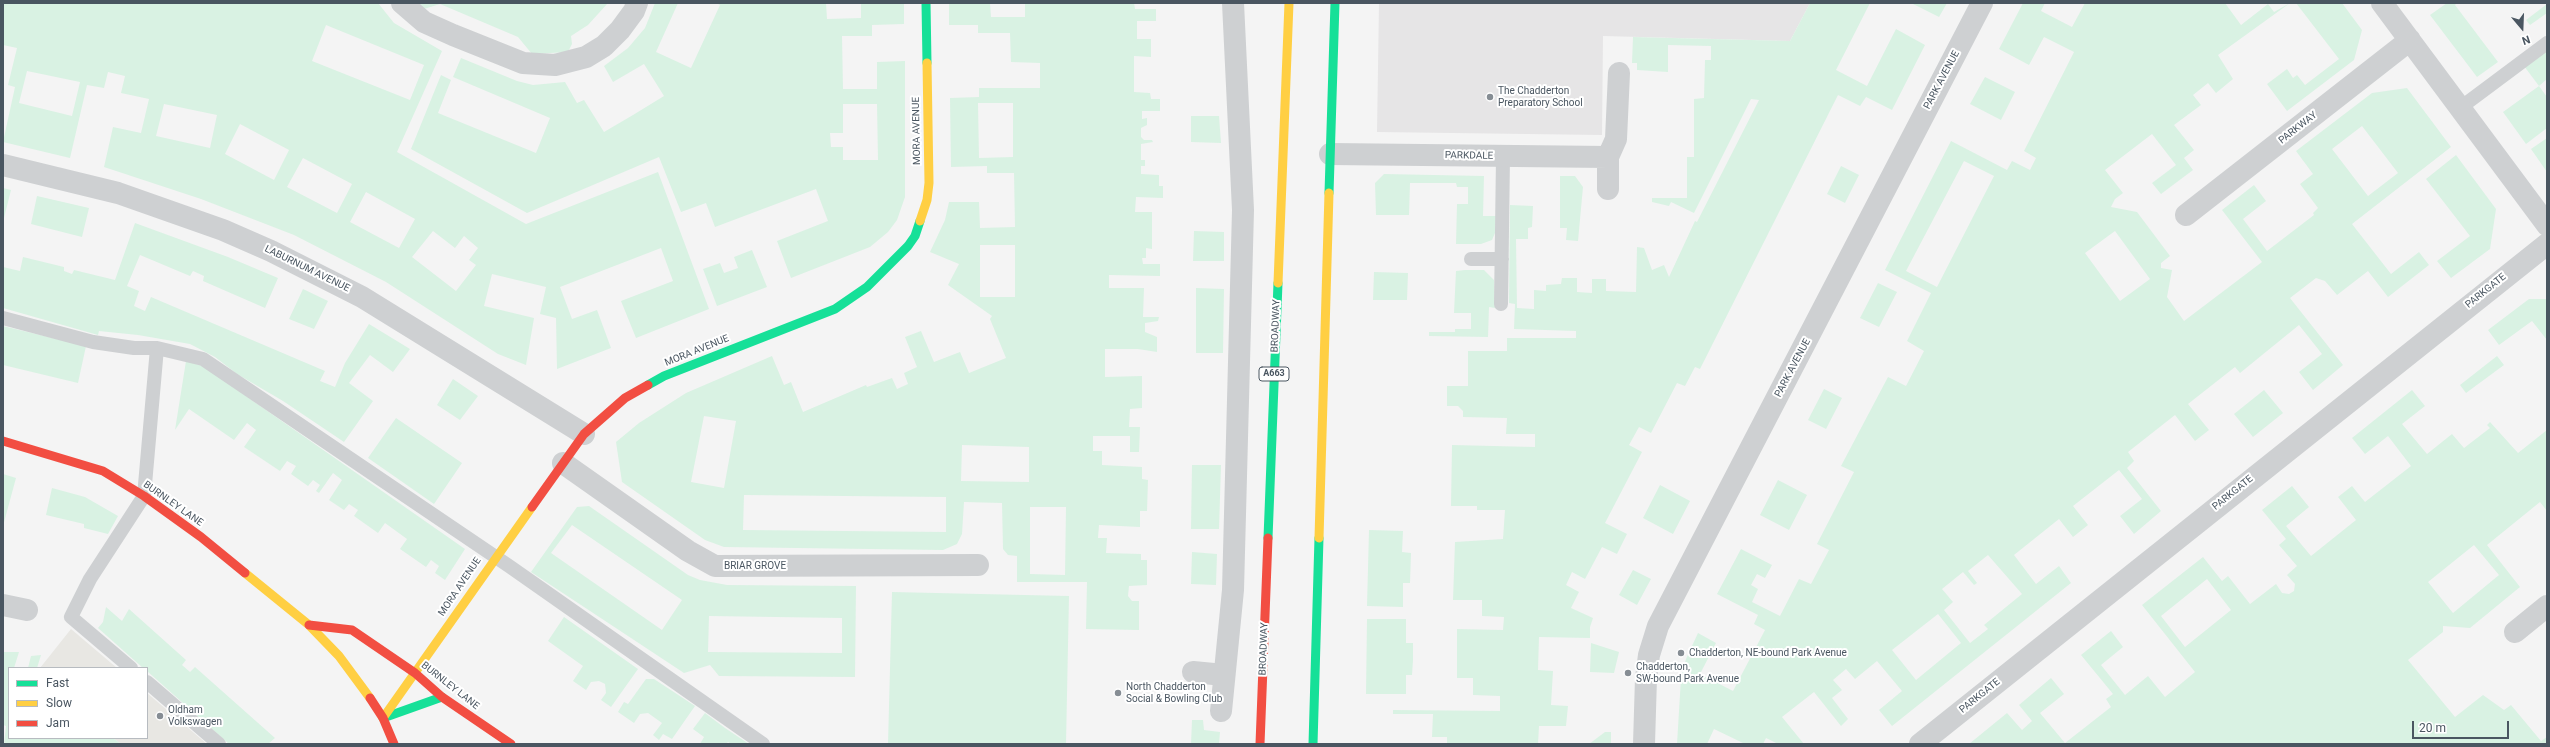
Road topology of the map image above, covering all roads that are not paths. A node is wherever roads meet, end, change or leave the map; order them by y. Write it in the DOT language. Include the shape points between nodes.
graph roads {
  1 [pos="402,3"];
  2 [pos="637,3"];
  3 [pos="926,3"];
  4 [pos="1234,3"];
  5 [pos="1289,3"];
  6 [pos="1335,3"];
  7 [pos="1982,3"];
  8 [pos="2382,3"];
  9 [pos="2410,40"];
  10 [pos="2547,43"];
  11 [pos="1619,73"];
  12 [pos="2460,108"];
  13 [pos="1330,154"];
  14 [pos="1503,157"];
  15 [pos="1608,157"];
  16 [pos="3,166"];
  17 [pos="1608,189"];
  18 [pos="2186,215"];
  19 [pos="2547,225"];
  20 [pos="2547,244"];
  21 [pos="1471,259"];
  22 [pos="1502,259"];
  23 [pos="1502,304"];
  24 [pos="3,318"];
  25 [pos="157,348"];
  26 [pos="584,434"];
  27 [pos="3,441"];
  28 [pos="563,463"];
  29 [pos="144,496"];
  30 [pos="494,557"];
  31 [pos="978,566"];
  32 [pos="3,605"];
  33 [pos="2547,606"];
  34 [pos="27,610"];
  35 [pos="309,625"];
  36 [pos="2515,632"];
  37 [pos="130,667"];
  38 [pos="1193,672"];
  39 [pos="415,673"];
  40 [pos="1224,675"];
  41 [pos="148,683"];
  42 [pos="442,697"];
  43 [pos="1221,712"];
  44 [pos="383,718"];
  45 [pos="218,744"];
  46 [pos="394,744"];
  47 [pos="510,744"];
  48 [pos="763,744"];
  49 [pos="1260,744"];
  50 [pos="1313,744"];
  51 [pos="1644,744"];
  52 [pos="1920,744"];
  1 -- 2 [label="street" via="424,22 523,64 555,65 586,57 604,46 620,30"];
  3 -- 26 [label="main road, MORA AVENUE" via="929,183 927,200 915,236 908,246 867,287 840,306 664,376 625,398"];
  4 -- 40 [label="street" via="1243,210 1233,590"];
  5 -- 49 [label="main road, BROADWAY / A663"];
  6 -- 13 [label="main road"];
  7 -- 51 [label="street, PARK AVENUE" via="1658,626 1649,655 1646,678"];
  8 -- 9 [label="street"];
  9 -- 12 [label="street"];
  9 -- 18 [label="street, PARKWAY"];
  10 -- 12 [label="lane"];
  11 -- 15 [label="street" via="1616,139"];
  12 -- 19 [label="street"];
  13 -- 14 [label="street, PARKDALE"];
  13 -- 50 [label="main road"];
  14 -- 15 [label="street, PARKDALE"];
  14 -- 22 [label="lane"];
  15 -- 17 [label="street"];
  16 -- 26 [label="street, LABURNUM AVENUE" via="118,193 223,230 271,251 362,297"];
  20 -- 52 [label="street, PARKGATE"];
  21 -- 22 [label="lane"];
  22 -- 23 [label="lane"];
  24 -- 25 [label="lane" via="93,342 134,348"];
  25 -- 29 [label="lane"];
  25 -- 30 [label="lane" via="203,359"];
  26 -- 28 [label="main road, MORA AVENUE"];
  27 -- 29 [label="main road, BURNLEY LANE" via="59,456 103,472"];
  28 -- 30 [label="main road, MORA AVENUE"];
  28 -- 31 [label="street, BRIAR GROVE" via="715,566"];
  29 -- 35 [label="main road, BURNLEY LANE" via="201,537"];
  29 -- 37 [label="lane" via="90,579 71,617"];
  30 -- 39 [label="main road, MORA AVENUE"];
  30 -- 48 [label="lane"];
  32 -- 34 [label="street"];
  33 -- 36 [label="street"];
  35 -- 39 [label="main road, BURNLEY LANE" via="352,630"];
  35 -- 44 [label="main road, BURNLEY LANE" via="358,680"];
  38 -- 40 [label="street"];
  39 -- 42 [label="main road, BURNLEY LANE"];
  39 -- 44 [label="main road, MORA AVENUE"];
  40 -- 43 [label="street"];
  41 -- 45 [label="lane"];
  42 -- 44 [label="main road"];
  42 -- 47 [label="main road, BURNLEY LANE"];
  44 -- 46 [label="main road, BURNLEY LANE"];
}
